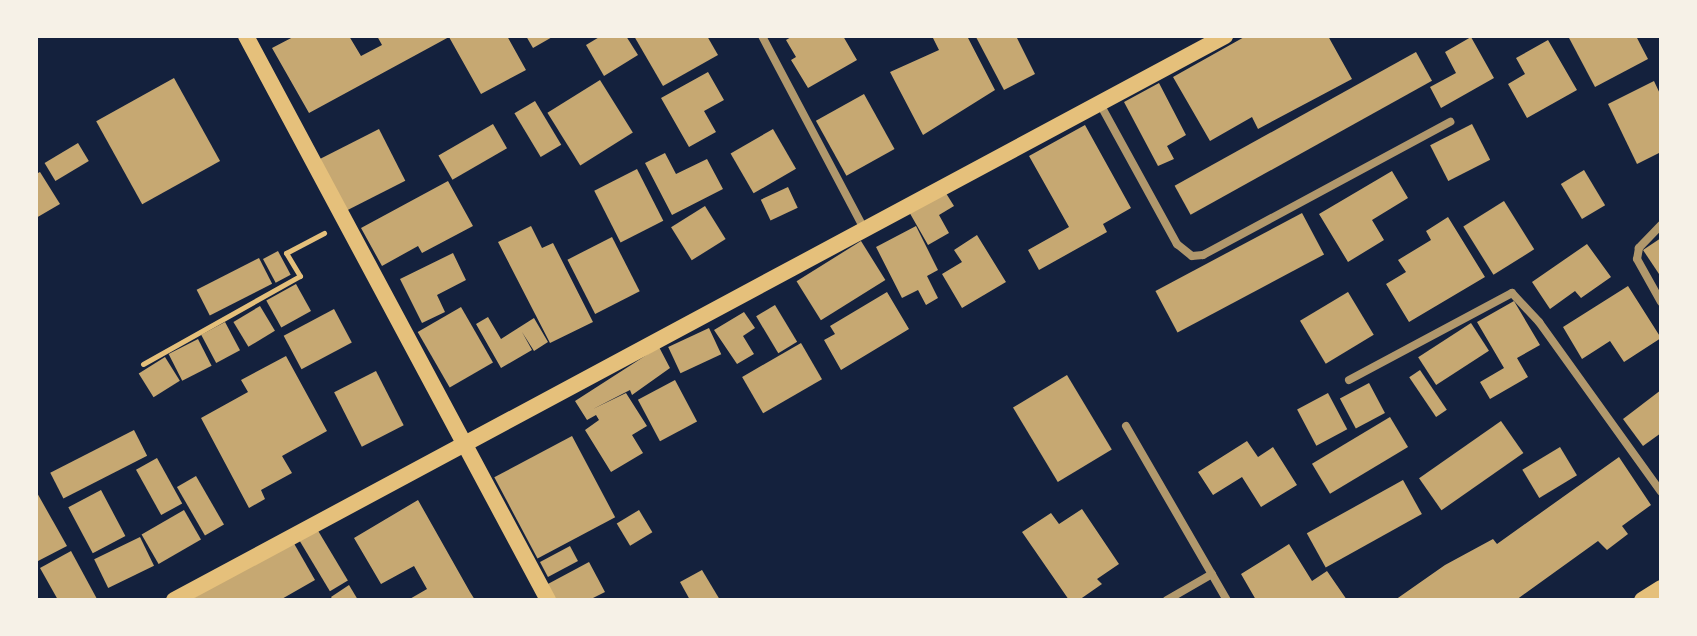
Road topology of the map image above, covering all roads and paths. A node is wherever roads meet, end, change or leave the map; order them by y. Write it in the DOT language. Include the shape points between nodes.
graph roads {
  1 [pos="246,36"];
  2 [pos="762,36"];
  3 [pos="1225,36"];
  4 [pos="1100,104"];
  5 [pos="1450,122"];
  6 [pos="346,221"];
  7 [pos="1661,225"];
  8 [pos="865,229"];
  9 [pos="1661,302"];
  10 [pos="143,364"];
  11 [pos="1349,380"];
  12 [pos="1126,426"];
  13 [pos="464,441"];
  14 [pos="1661,492"];
  15 [pos="1212,574"];
  16 [pos="1661,588"];
  17 [pos="174,600"];
  18 [pos="548,600"];
  19 [pos="1167,600"];
  20 [pos="1227,600"];
  21 [pos="1642,600"];
  1 -- 6 [label="main road"];
  2 -- 8 [label="street"];
  3 -- 4 [label="main road"];
  4 -- 5 [label="street" via="1177,244 1192,256 1203,255"];
  4 -- 8 [label="main road"];
  6 -- 10 [label="path" via="286,253 300,276"];
  6 -- 13 [label="main road"];
  7 -- 9 [label="street" via="1639,248 1637,259"];
  8 -- 13 [label="main road"];
  11 -- 14 [label="street" via="1512,293 1539,322"];
  12 -- 15 [label="street"];
  13 -- 17 [label="main road"];
  13 -- 18 [label="main road"];
  15 -- 19 [label="street"];
  15 -- 20 [label="street"];
  16 -- 21 [label="main road"];
}
